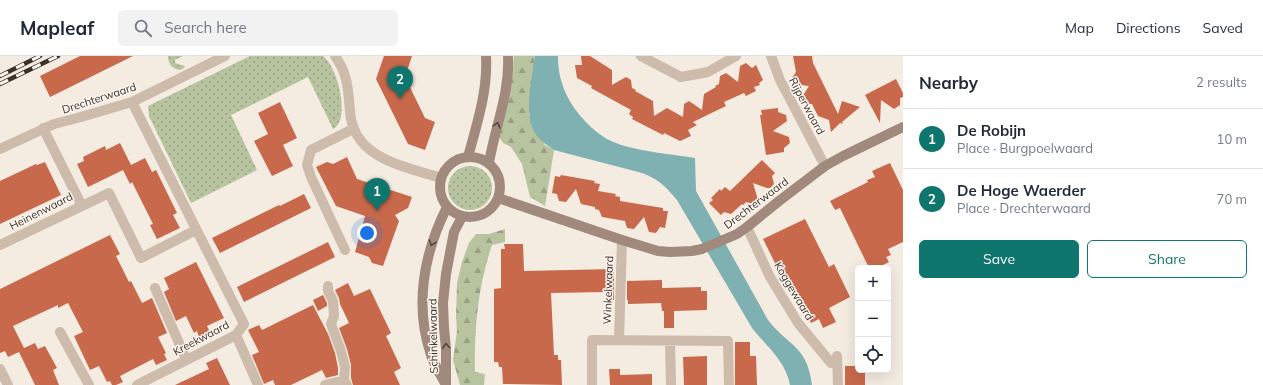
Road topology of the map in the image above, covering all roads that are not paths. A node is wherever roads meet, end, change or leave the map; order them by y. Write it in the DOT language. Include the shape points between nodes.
graph roads {
  1 [pos="226,56"];
  2 [pos="335,56"];
  3 [pos="486,56"];
  4 [pos="508,56"];
  5 [pos="642,56"];
  6 [pos="736,56"];
  7 [pos="771,56"];
  8 [pos="132,102"];
  9 [pos="903,127"];
  10 [pos="43,128"];
  11 [pos="353,129"];
  12 [pos="0,149"];
  13 [pos="468,157"];
  14 [pos="489,163"];
  15 [pos="825,166"];
  16 [pos="440,178"];
  17 [pos="498,198"];
  18 [pos="82,206"];
  19 [pos="447,207"];
  20 [pos="462,217"];
  21 [pos="747,227"];
  22 [pos="196,230"];
  23 [pos="622,240"];
  24 [pos="0,245"];
  25 [pos="345,250"];
  26 [pos="155,288"];
  27 [pos="328,289"];
  28 [pos="60,332"];
  29 [pos="236,335"];
  30 [pos="619,340"];
  31 [pos="670,341"];
  32 [pos="186,359"];
  33 [pos="0,369"];
  34 [pos="345,382"];
  35 [pos="8,385"];
  36 [pos="89,385"];
  37 [pos="138,385"];
  38 [pos="258,385"];
  39 [pos="325,385"];
  40 [pos="446,385"];
  41 [pos="592,385"];
  42 [pos="671,385"];
  43 [pos="729,385"];
  44 [pos="838,385"];
  1 -- 8 [label="street, Drechterwaard"];
  2 -- 11 [label="street" via="344,69"];
  3 -- 13 [label="street" via="483,101"];
  14 -- 4 [label="street, one-way" via="504,100"];
  5 -- 6 [label="street" via="681,77 708,72"];
  7 -- 15 [label="street, Rijperwaard" via="780,80"];
  8 -- 10 [label="street, Drechterwaard"];
  8 -- 22 [label="street, Kreekwaard"];
  9 -- 15 [label="street, Drechterwaard"];
  10 -- 12 [label="street, Drechterwaard"];
  10 -- 18 [label="street, Heinenwaard"];
  11 -- 16 [label="street" via="368,148 380,157"];
  11 -- 25 [label="street" via="311,150 307,165"];
  13 -- 14 [label="street"];
  13 -- 16 [label="street" via="451,163"];
  14 -- 17 [label="street" via="499,179"];
  15 -- 21 [label="street, Drechterwaard"];
  16 -- 19 [label="street" via="442,198"];
  17 -- 20 [label="street" via="485,212"];
  17 -- 23 [label="street, Drechterwaard"];
  18 -- 22 [label="street" via="109,193 141,258"];
  18 -- 24 [label="street, Heinenwaard"];
  19 -- 20 [label="street"];
  19 -- 40 [label="street, Schinkelwaard, one-way" via="438,225 427,260 422,307 431,356"];
  40 -- 20 [label="street, Schinkelwaard, one-way" via="443,304 454,232"];
  21 -- 23 [label="street, Drechterwaard" via="727,239 692,251 670,252"];
  21 -- 44 [label="street, Koggewaard" via="770,278 798,322 834,359"];
  22 -- 29 [label="street, Kreekwaard" via="244,324"];
  23 -- 30 [label="street, Winkelwaard"];
  26 -- 32 [label="street"];
  27 -- 34 [label="street" via="333,301 332,324 341,351"];
  28 -- 36 [label="street"];
  29 -- 32 [label="street, Kreekwaard"];
  29 -- 38 [label="street"];
  30 -- 31 [label="street, Winkelwaard"];
  30 -- 41 [label="street, Winkelwaard" via="592,340"];
  31 -- 42 [label="street"];
  31 -- 43 [label="street, Winkelwaard" via="728,341"];
  32 -- 37 [label="street, Kreekwaard"];
  33 -- 35 [label="street"];
  34 -- 39 [label="street"];
}
